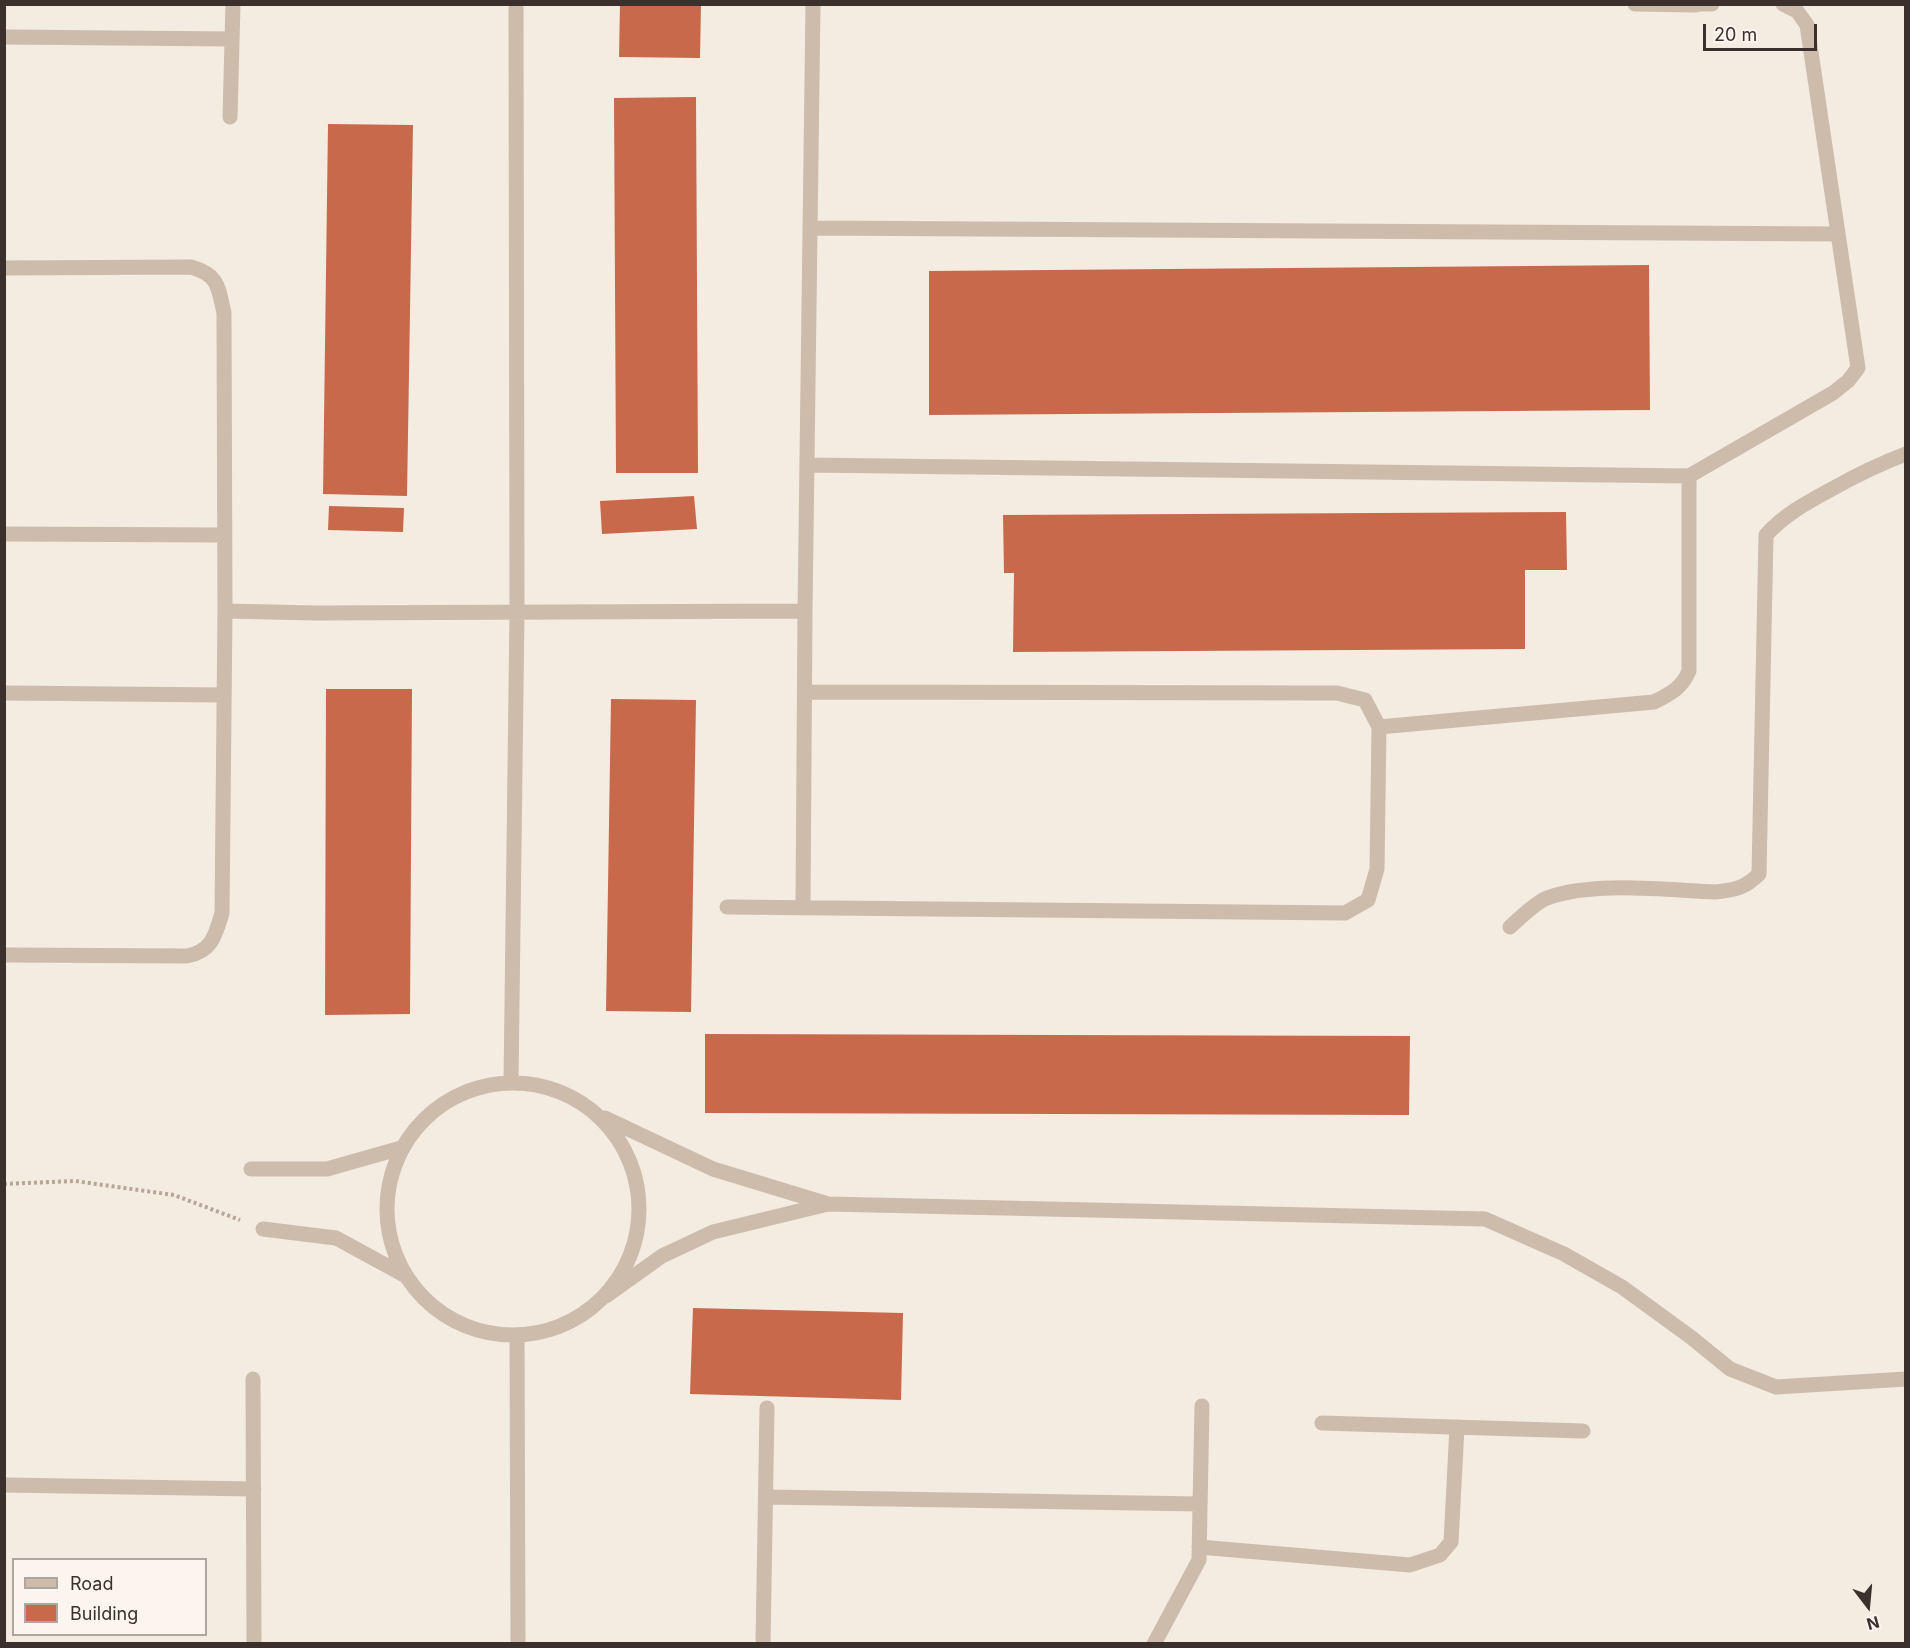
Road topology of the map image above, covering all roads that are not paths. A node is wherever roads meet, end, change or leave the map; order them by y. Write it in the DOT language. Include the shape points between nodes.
graph roads {
  1 [pos="233,4"];
  2 [pos="516,4"];
  3 [pos="813,4"];
  4 [pos="1635,4"];
  5 [pos="1713,4"];
  6 [pos="1783,4"];
  7 [pos="1696,5"];
  8 [pos="4,37"];
  9 [pos="232,39"];
  10 [pos="230,117"];
  11 [pos="810,228"];
  12 [pos="1838,234"];
  13 [pos="4,268"];
  14 [pos="1905,454"];
  15 [pos="807,465"];
  16 [pos="1689,476"];
  17 [pos="4,534"];
  18 [pos="224,535"];
  19 [pos="225,611"];
  20 [pos="805,611"];
  21 [pos="517,612"];
  22 [pos="805,692"];
  23 [pos="4,693"];
  24 [pos="224,695"];
  25 [pos="1379,727"];
  26 [pos="727,907"];
  27 [pos="803,908"];
  28 [pos="1510,927"];
  29 [pos="4,955"];
  30 [pos="511,1082"];
  31 [pos="602,1117"];
  32 [pos="401,1148"];
  33 [pos="251,1169"];
  34 [pos="828,1204"];
  35 [pos="263,1229"];
  36 [pos="404,1275"];
  37 [pos="606,1296"];
  38 [pos="517,1336"];
  39 [pos="1905,1378"];
  40 [pos="253,1379"];
  41 [pos="1202,1406"];
  42 [pos="767,1408"];
  43 [pos="1322,1423"];
  44 [pos="1457,1427"];
  45 [pos="1583,1431"];
  46 [pos="4,1485"];
  47 [pos="254,1489"];
  48 [pos="766,1497"];
  49 [pos="1200,1504"];
  50 [pos="1199,1547"];
  51 [pos="254,1644"];
  52 [pos="518,1644"];
  53 [pos="764,1644"];
  54 [pos="1154,1644"];
  1 -- 9 [label="street"];
  2 -- 21 [label="street"];
  3 -- 11 [label="street"];
  4 -- 7 [label="street"];
  5 -- 7 [label="street"];
  6 -- 12 [label="street" via="1797,11 1807,25"];
  8 -- 9 [label="street"];
  9 -- 10 [label="street"];
  11 -- 12 [label="street"];
  11 -- 15 [label="street"];
  12 -- 16 [label="street" via="1858,368 1833,393"];
  13 -- 18 [label="street" via="174,266 204,271 214,280 224,313"];
  14 -- 28 [label="street" via="1872,467 1796,508 1766,535 1759,874 1749,884 1732,891 1572,891 1545,898"];
  15 -- 16 [label="street"];
  15 -- 20 [label="street"];
  16 -- 25 [label="street" via="1689,671 1674,691 1654,702"];
  17 -- 18 [label="street"];
  18 -- 19 [label="street"];
  19 -- 21 [label="street"];
  19 -- 24 [label="street"];
  20 -- 21 [label="street"];
  20 -- 22 [label="street"];
  21 -- 30 [label="street"];
  22 -- 25 [label="street" via="1337,693 1365,700"];
  22 -- 27 [label="street"];
  23 -- 24 [label="street"];
  24 -- 29 [label="street" via="222,914 210,944 187,956"];
  25 -- 27 [label="street" via="1377,869 1368,900 1345,913"];
  26 -- 27 [label="street"];
  30 -- 31 [label="street" via="560,1090"];
  30 -- 32 [label="street" via="467,1090 429,1113"];
  31 -- 34 [label="street" via="713,1169"];
  31 -- 37 [label="street" via="630,1158 640,1206 632,1254"];
  32 -- 33 [label="street" via="327,1168"];
  32 -- 36 [label="street" via="387,1201 388,1234"];
  34 -- 37 [label="street" via="713,1232 662,1256"];
  34 -- 39 [label="street" via="1485,1219 1564,1254 1622,1287 1730,1369 1776,1387"];
  35 -- 36 [label="street" via="336,1238"];
  36 -- 38 [label="street" via="433,1309 472,1330"];
  37 -- 38 [label="street" via="565,1325"];
  38 -- 52 [label="street"];
  40 -- 47 [label="street"];
  41 -- 49 [label="street"];
  42 -- 48 [label="street"];
  43 -- 44 [label="street"];
  44 -- 45 [label="street"];
  44 -- 50 [label="street" via="1450,1542 1440,1555 1410,1565"];
  46 -- 47 [label="street"];
  47 -- 51 [label="street"];
  48 -- 49 [label="street"];
  48 -- 53 [label="street"];
  49 -- 50 [label="street"];
  50 -- 54 [label="street" via="1199,1560"];
}
